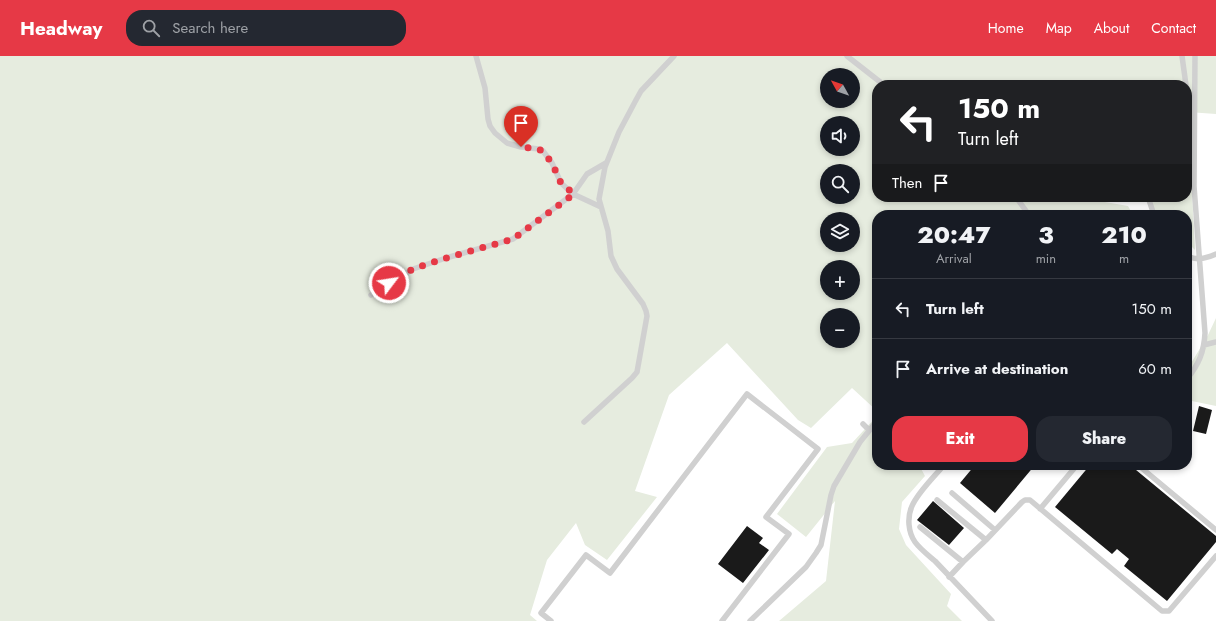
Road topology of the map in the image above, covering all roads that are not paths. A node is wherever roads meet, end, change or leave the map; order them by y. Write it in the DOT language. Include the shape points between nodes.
graph roads {
  1 [pos="476,56"];
  2 [pos="674,56"];
  3 [pos="847,56"];
  4 [pos="1182,56"];
  5 [pos="1195,56"];
  6 [pos="878,80"];
  7 [pos="1185,80"];
  8 [pos="1192,121"];
  9 [pos="1194,134"];
  10 [pos="606,163"];
  11 [pos="572,193"];
  12 [pos="601,208"];
  13 [pos="1216,254"];
  14 [pos="1192,258"];
  15 [pos="1199,259"];
  16 [pos="371,295"];
  17 [pos="1216,342"];
  18 [pos="1204,345"];
  19 [pos="1192,372"];
  20 [pos="584,422"];
  21 [pos="863,424"];
  22 [pos="872,427"];
  23 [pos="869,430"];
  24 [pos="940,470"];
  25 [pos="1073,470"];
  26 [pos="1144,470"];
  27 [pos="952,493"];
  28 [pos="937,500"];
  29 [pos="1040,509"];
  30 [pos="920,527"];
  31 [pos="995,530"];
  32 [pos="1216,530"];
  33 [pos="986,540"];
  34 [pos="1216,556"];
  35 [pos="963,562"];
  36 [pos="949,577"];
  37 [pos="551,621"];
  38 [pos="722,621"];
  39 [pos="750,621"];
  40 [pos="992,621"];
  1 -- 11 [label="lane" via="485,88 490,126 506,142 543,152 552,163 561,183"];
  2 -- 10 [label="lane" via="641,91"];
  3 -- 6 [label="lane"];
  4 -- 7 [label="lane"];
  5 -- 9 [label="lane"];
  8 -- 9 [label="lane"];
  9 -- 15 [label="lane" via="1194,186"];
  10 -- 11 [label="lane" via="587,174"];
  10 -- 12 [label="lane" via="599,199"];
  11 -- 12 [label="lane"];
  11 -- 16 [label="lane" via="513,239 413,269"];
  12 -- 20 [label="lane" via="608,231 611,256 617,269 643,304 647,316 637,372"];
  13 -- 15 [label="lane"];
  14 -- 15 [label="lane"];
  15 -- 18 [label="lane"];
  17 -- 18 [label="lane"];
  18 -- 19 [label="lane" via="1202,355"];
  21 -- 23 [label="lane"];
  22 -- 23 [label="lane"];
  23 -- 39 [label="lane" via="834,486 821,545 806,567"];
  24 -- 36 [label="lane" via="912,506 909,525 915,542"];
  25 -- 29 [label="lane"];
  26 -- 32 [label="lane"];
  27 -- 31 [label="lane"];
  28 -- 33 [label="lane"];
  29 -- 31 [label="lane" via="1030,500 1026,500"];
  29 -- 34 [label="lane" via="1165,612 1169,611"];
  30 -- 35 [label="lane"];
  31 -- 33 [label="lane"];
  33 -- 35 [label="lane"];
  35 -- 36 [label="lane"];
  36 -- 40 [label="lane"];
  37 -- 38 [label="lane" via="541,613 586,555 610,573 747,394 818,449 766,517 789,534"];
}
